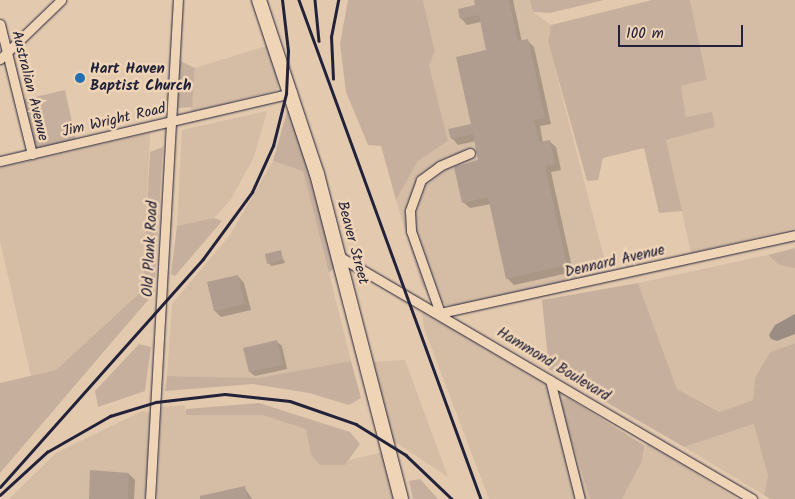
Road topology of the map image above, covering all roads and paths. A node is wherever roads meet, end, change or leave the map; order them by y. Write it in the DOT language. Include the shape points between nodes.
graph roads {
  1 [pos="61,0"];
  2 [pos="178,0"];
  3 [pos="259,0"];
  4 [pos="0,24"];
  5 [pos="7,51"];
  6 [pos="0,59"];
  7 [pos="292,92"];
  8 [pos="172,122"];
  9 [pos="470,153"];
  10 [pos="32,154"];
  11 [pos="0,161"];
  12 [pos="795,235"];
  13 [pos="340,257"];
  14 [pos="440,313"];
  15 [pos="550,380"];
  16 [pos="150,499"];
  17 [pos="401,499"];
  18 [pos="580,499"];
  19 [pos="752,499"];
  1 -- 5 [label="street"];
  2 -- 8 [label="street, Old Plank Road"];
  3 -- 7 [label="main road, Beaver Street"];
  4 -- 5 [label="street, Australian Avenue"];
  5 -- 6 [label="street"];
  5 -- 10 [label="street, Australian Avenue"];
  7 -- 8 [label="street, Jim Wright Road"];
  7 -- 13 [label="main road, Beaver Street"];
  8 -- 10 [label="street, Jim Wright Road"];
  8 -- 16 [label="street, Old Plank Road"];
  9 -- 14 [label="street" via="440,166 421,180 410,211 411,232"];
  10 -- 11 [label="street, Jim Wright Road"];
  12 -- 14 [label="street, Dennard Avenue"];
  13 -- 14 [label="street, Hammond Boulevard"];
  13 -- 17 [label="main road, Beaver Street"];
  14 -- 15 [label="street, Hammond Boulevard"];
  15 -- 18 [label="street"];
  15 -- 19 [label="street, Hammond Boulevard"];
}
